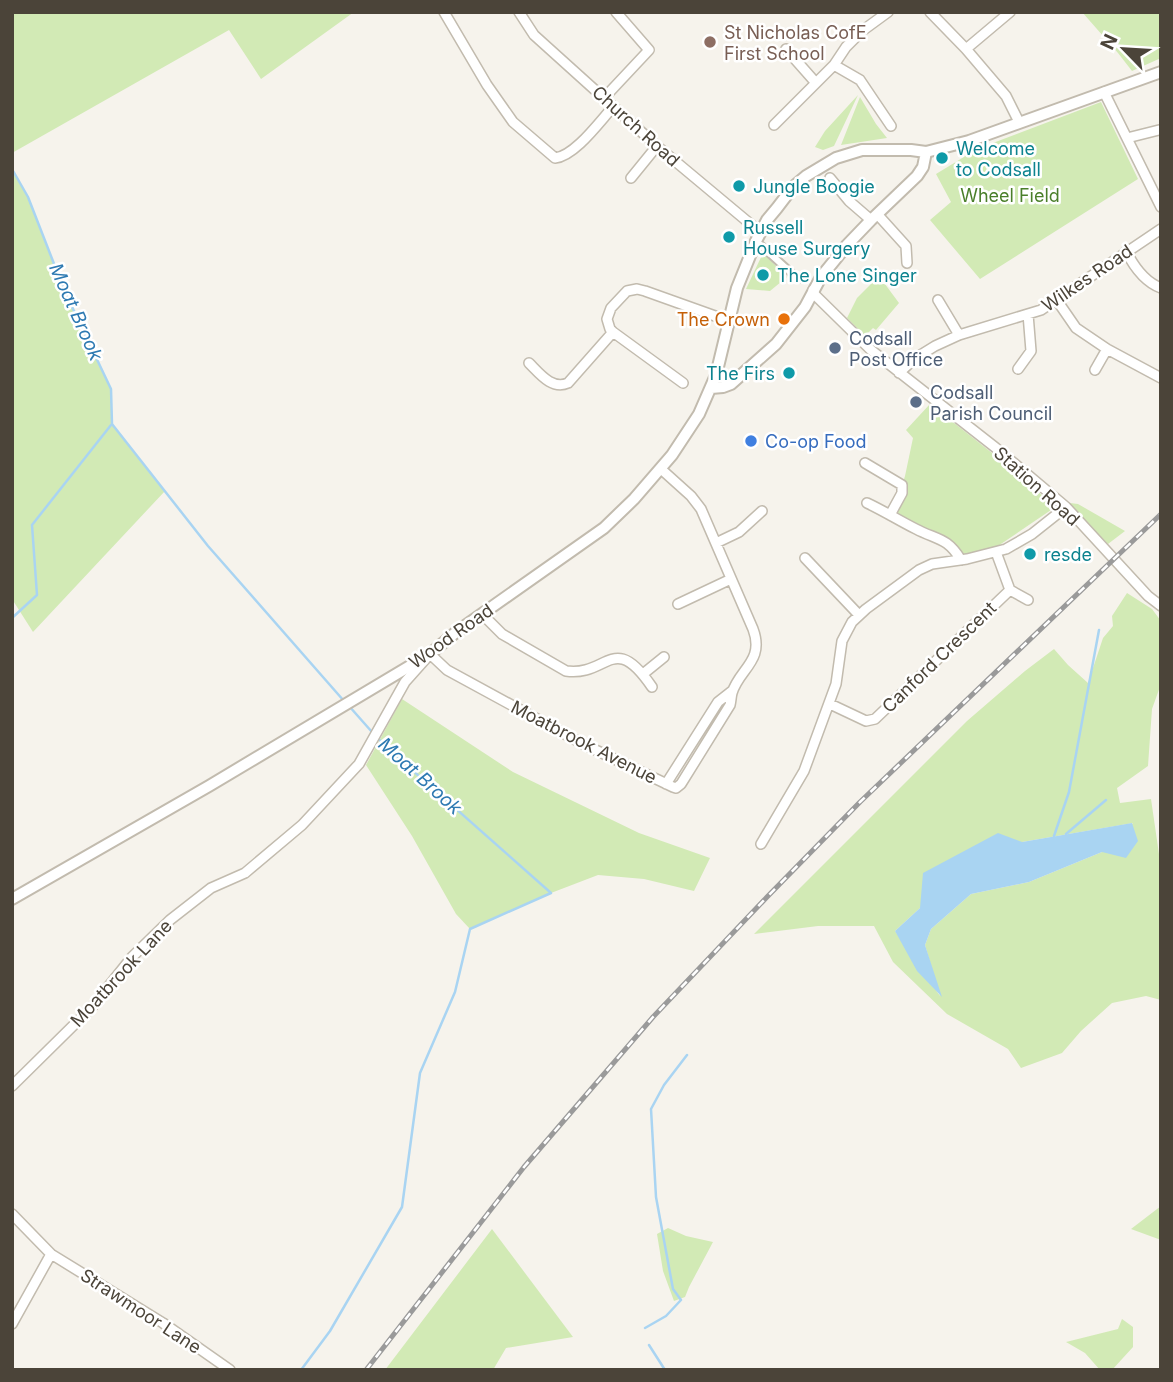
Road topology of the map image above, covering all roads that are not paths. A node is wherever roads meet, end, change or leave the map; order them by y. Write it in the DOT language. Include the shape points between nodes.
graph roads {
  1 [pos="444,12"];
  2 [pos="519,12"];
  3 [pos="616,12"];
  4 [pos="888,12"];
  5 [pos="930,12"];
  6 [pos="1010,12"];
  7 [pos="786,49"];
  8 [pos="967,49"];
  9 [pos="834,65"];
  10 [pos="1161,72"];
  11 [pos="816,83"];
  12 [pos="1104,92"];
  13 [pos="604,98"];
  14 [pos="613,107"];
  15 [pos="1019,122"];
  16 [pos="774,125"];
  17 [pos="891,126"];
  18 [pos="1159,130"];
  19 [pos="1127,138"];
  20 [pos="657,146"];
  21 [pos="926,152"];
  22 [pos="631,178"];
  23 [pos="830,178"];
  24 [pos="1161,206"];
  25 [pos="874,218"];
  26 [pos="1161,229"];
  27 [pos="758,236"];
  28 [pos="1126,251"];
  29 [pos="907,263"];
  30 [pos="798,279"];
  31 [pos="1161,288"];
  32 [pos="813,290"];
  33 [pos="1056,299"];
  34 [pos="938,300"];
  35 [pos="1028,314"];
  36 [pos="729,321"];
  37 [pos="612,332"];
  38 [pos="959,335"];
  39 [pos="1107,349"];
  40 [pos="529,363"];
  41 [pos="1018,369"];
  42 [pos="1095,370"];
  43 [pos="899,373"];
  44 [pos="1161,378"];
  45 [pos="683,383"];
  46 [pos="711,388"];
  47 [pos="865,463"];
  48 [pos="660,469"];
  49 [pos="867,503"];
  50 [pos="1066,507"];
  51 [pos="762,511"];
  52 [pos="890,515"];
  53 [pos="716,543"];
  54 [pos="996,552"];
  55 [pos="805,558"];
  56 [pos="961,560"];
  57 [pos="731,579"];
  58 [pos="1010,590"];
  59 [pos="1028,600"];
  60 [pos="678,604"];
  61 [pos="1161,606"];
  62 [pos="482,614"];
  63 [pos="859,615"];
  64 [pos="430,654"];
  65 [pos="664,657"];
  66 [pos="643,674"];
  67 [pos="652,687"];
  68 [pos="830,704"];
  69 [pos="761,844"];
  70 [pos="12,899"];
  71 [pos="12,1086"];
  72 [pos="12,1214"];
  73 [pos="51,1254"];
  74 [pos="12,1324"];
  75 [pos="230,1370"];
  1 -- 14 [label="street" via="513,122 555,158 565,156"];
  2 -- 13 [label="street, Church Road" via="534,35"];
  3 -- 13 [label="street" via="649,50"];
  4 -- 9 [label="street" via="862,31"];
  5 -- 8 [label="street"];
  6 -- 8 [label="street"];
  7 -- 11 [label="street"];
  8 -- 15 [label="street" via="1006,96"];
  9 -- 11 [label="street"];
  9 -- 17 [label="street" via="860,80"];
  10 -- 12 [label="street, Wood Road"];
  11 -- 16 [label="street"];
  12 -- 15 [label="street, Wood Road"];
  12 -- 19 [label="street"];
  13 -- 14 [label="street, Church Road"];
  14 -- 20 [label="street, Church Road"];
  15 -- 21 [label="street, Wood Road"];
  18 -- 19 [label="street"];
  19 -- 24 [label="street"];
  20 -- 22 [label="street"];
  20 -- 27 [label="street, Church Road"];
  21 -- 25 [label="street" via="918,176"];
  21 -- 27 [label="street, Wood Road" via="862,150 836,158 793,187"];
  23 -- 25 [label="street" via="849,201"];
  25 -- 29 [label="street" via="906,246"];
  25 -- 32 [label="street"];
  26 -- 28 [label="street, Wilkes Road"];
  27 -- 30 [label="street"];
  27 -- 36 [label="street, Wood Road" via="742,272"];
  28 -- 31 [label="street" via="1134,267"];
  28 -- 33 [label="street, Wilkes Road"];
  32 -- 43 [label="street, Station Road" via="871,351"];
  32 -- 46 [label="street" via="776,344 731,384"];
  33 -- 35 [label="street, Wilkes Road"];
  33 -- 39 [label="street" via="1076,328"];
  34 -- 38 [label="street"];
  35 -- 38 [label="street, Wilkes Road"];
  35 -- 41 [label="street" via="1031,351"];
  36 -- 37 [label="street" via="632,289 608,313"];
  36 -- 46 [label="street, Wood Road"];
  37 -- 40 [label="street" via="563,385 548,381"];
  37 -- 45 [label="street"];
  38 -- 43 [label="street, Wilkes Road" via="914,359"];
  39 -- 42 [label="street"];
  39 -- 44 [label="street"];
  43 -- 50 [label="street, Station Road"];
  46 -- 48 [label="street, Wood Road" via="685,438"];
  47 -- 52 [label="street" via="902,485"];
  48 -- 53 [label="street, Moatbrook Avenue" via="697,503"];
  48 -- 62 [label="street, Wood Road" via="597,533"];
  49 -- 52 [label="street"];
  50 -- 54 [label="street" via="1020,542"];
  50 -- 61 [label="street, Station Road"];
  51 -- 53 [label="street" via="738,532"];
  52 -- 56 [label="street" via="943,540"];
  53 -- 57 [label="street, Moatbrook Avenue"];
  54 -- 56 [label="street"];
  54 -- 58 [label="street, Canford Crescent"];
  55 -- 63 [label="street"];
  56 -- 63 [label="street" via="919,569"];
  57 -- 60 [label="street"];
  57 -- 64 [label="street, Moatbrook Avenue" via="753,629 753,657 732,691 730,705 676,788 447,670"];
  58 -- 59 [label="street"];
  58 -- 68 [label="street, Canford Crescent" via="875,719 866,721"];
  62 -- 64 [label="street, Wood Road"];
  62 -- 66 [label="street" via="502,634 566,671 577,672 620,658"];
  63 -- 68 [label="street" via="842,641"];
  64 -- 70 [label="street, Wood Road"];
  64 -- 71 [label="street, Moatbrook Lane" via="405,682 359,764 302,825 245,873 211,888 170,920"];
  65 -- 66 [label="street"];
  66 -- 67 [label="street"];
  68 -- 69 [label="street" via="804,771"];
  72 -- 73 [label="street, Strawmoor Lane"];
  73 -- 74 [label="street"];
  73 -- 75 [label="street, Strawmoor Lane"];
}
